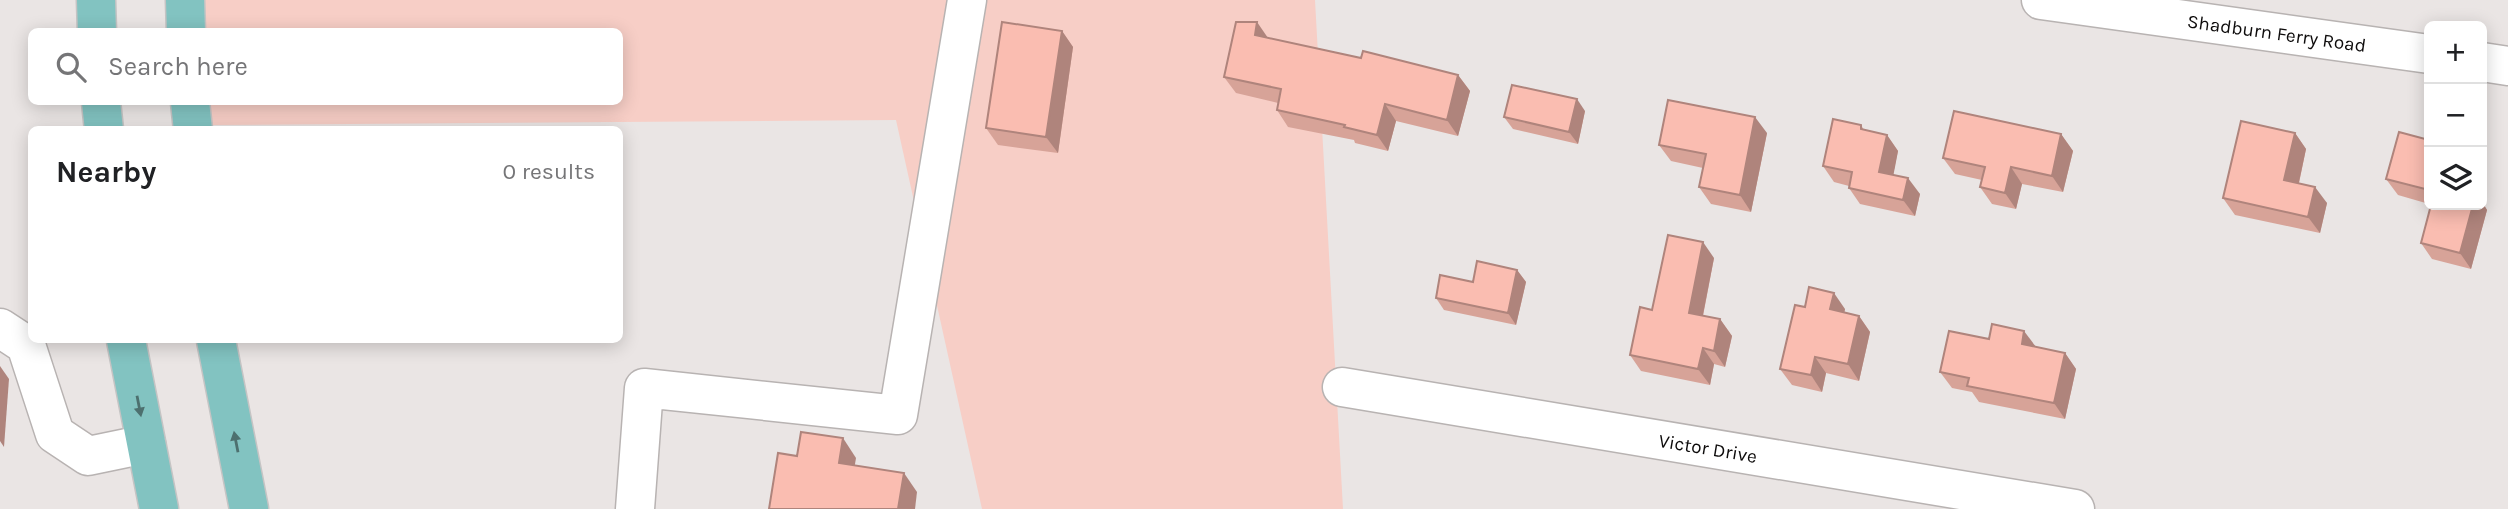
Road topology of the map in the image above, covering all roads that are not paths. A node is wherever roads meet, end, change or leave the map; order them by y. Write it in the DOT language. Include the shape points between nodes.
graph roads {
  1 [pos="96,0"];
  2 [pos="185,0"];
  3 [pos="967,0"];
  4 [pos="2041,0"];
  5 [pos="97,28"];
  6 [pos="186,28"];
  7 [pos="2424,53"];
  8 [pos="2487,63"];
  9 [pos="2508,66"];
  10 [pos="102,105"];
  11 [pos="190,105"];
  12 [pos="104,126"];
  13 [pos="193,126"];
  14 [pos="0,328"];
  15 [pos="126,343"];
  16 [pos="217,343"];
  17 [pos="1342,387"];
  18 [pos="146,444"];
  19 [pos="159,509"];
  20 [pos="249,509"];
  21 [pos="635,509"];
  22 [pos="2075,509"];
  1 -- 5 [label="main road"];
  2 -- 6 [label="main road"];
  3 -- 21 [label="street" via="898,415 644,387"];
  4 -- 7 [label="street, Shadburn Ferry Road"];
  8 -- 9 [label="street"];
  10 -- 12 [label="main road"];
  11 -- 13 [label="main road"];
  14 -- 18 [label="street" via="26,345 55,434 88,456"];
  15 -- 18 [label="main road, one-way"];
  20 -- 16 [label="main road, one-way"];
  17 -- 22 [label="street, Victor Drive"];
  18 -- 19 [label="main road"];
}
